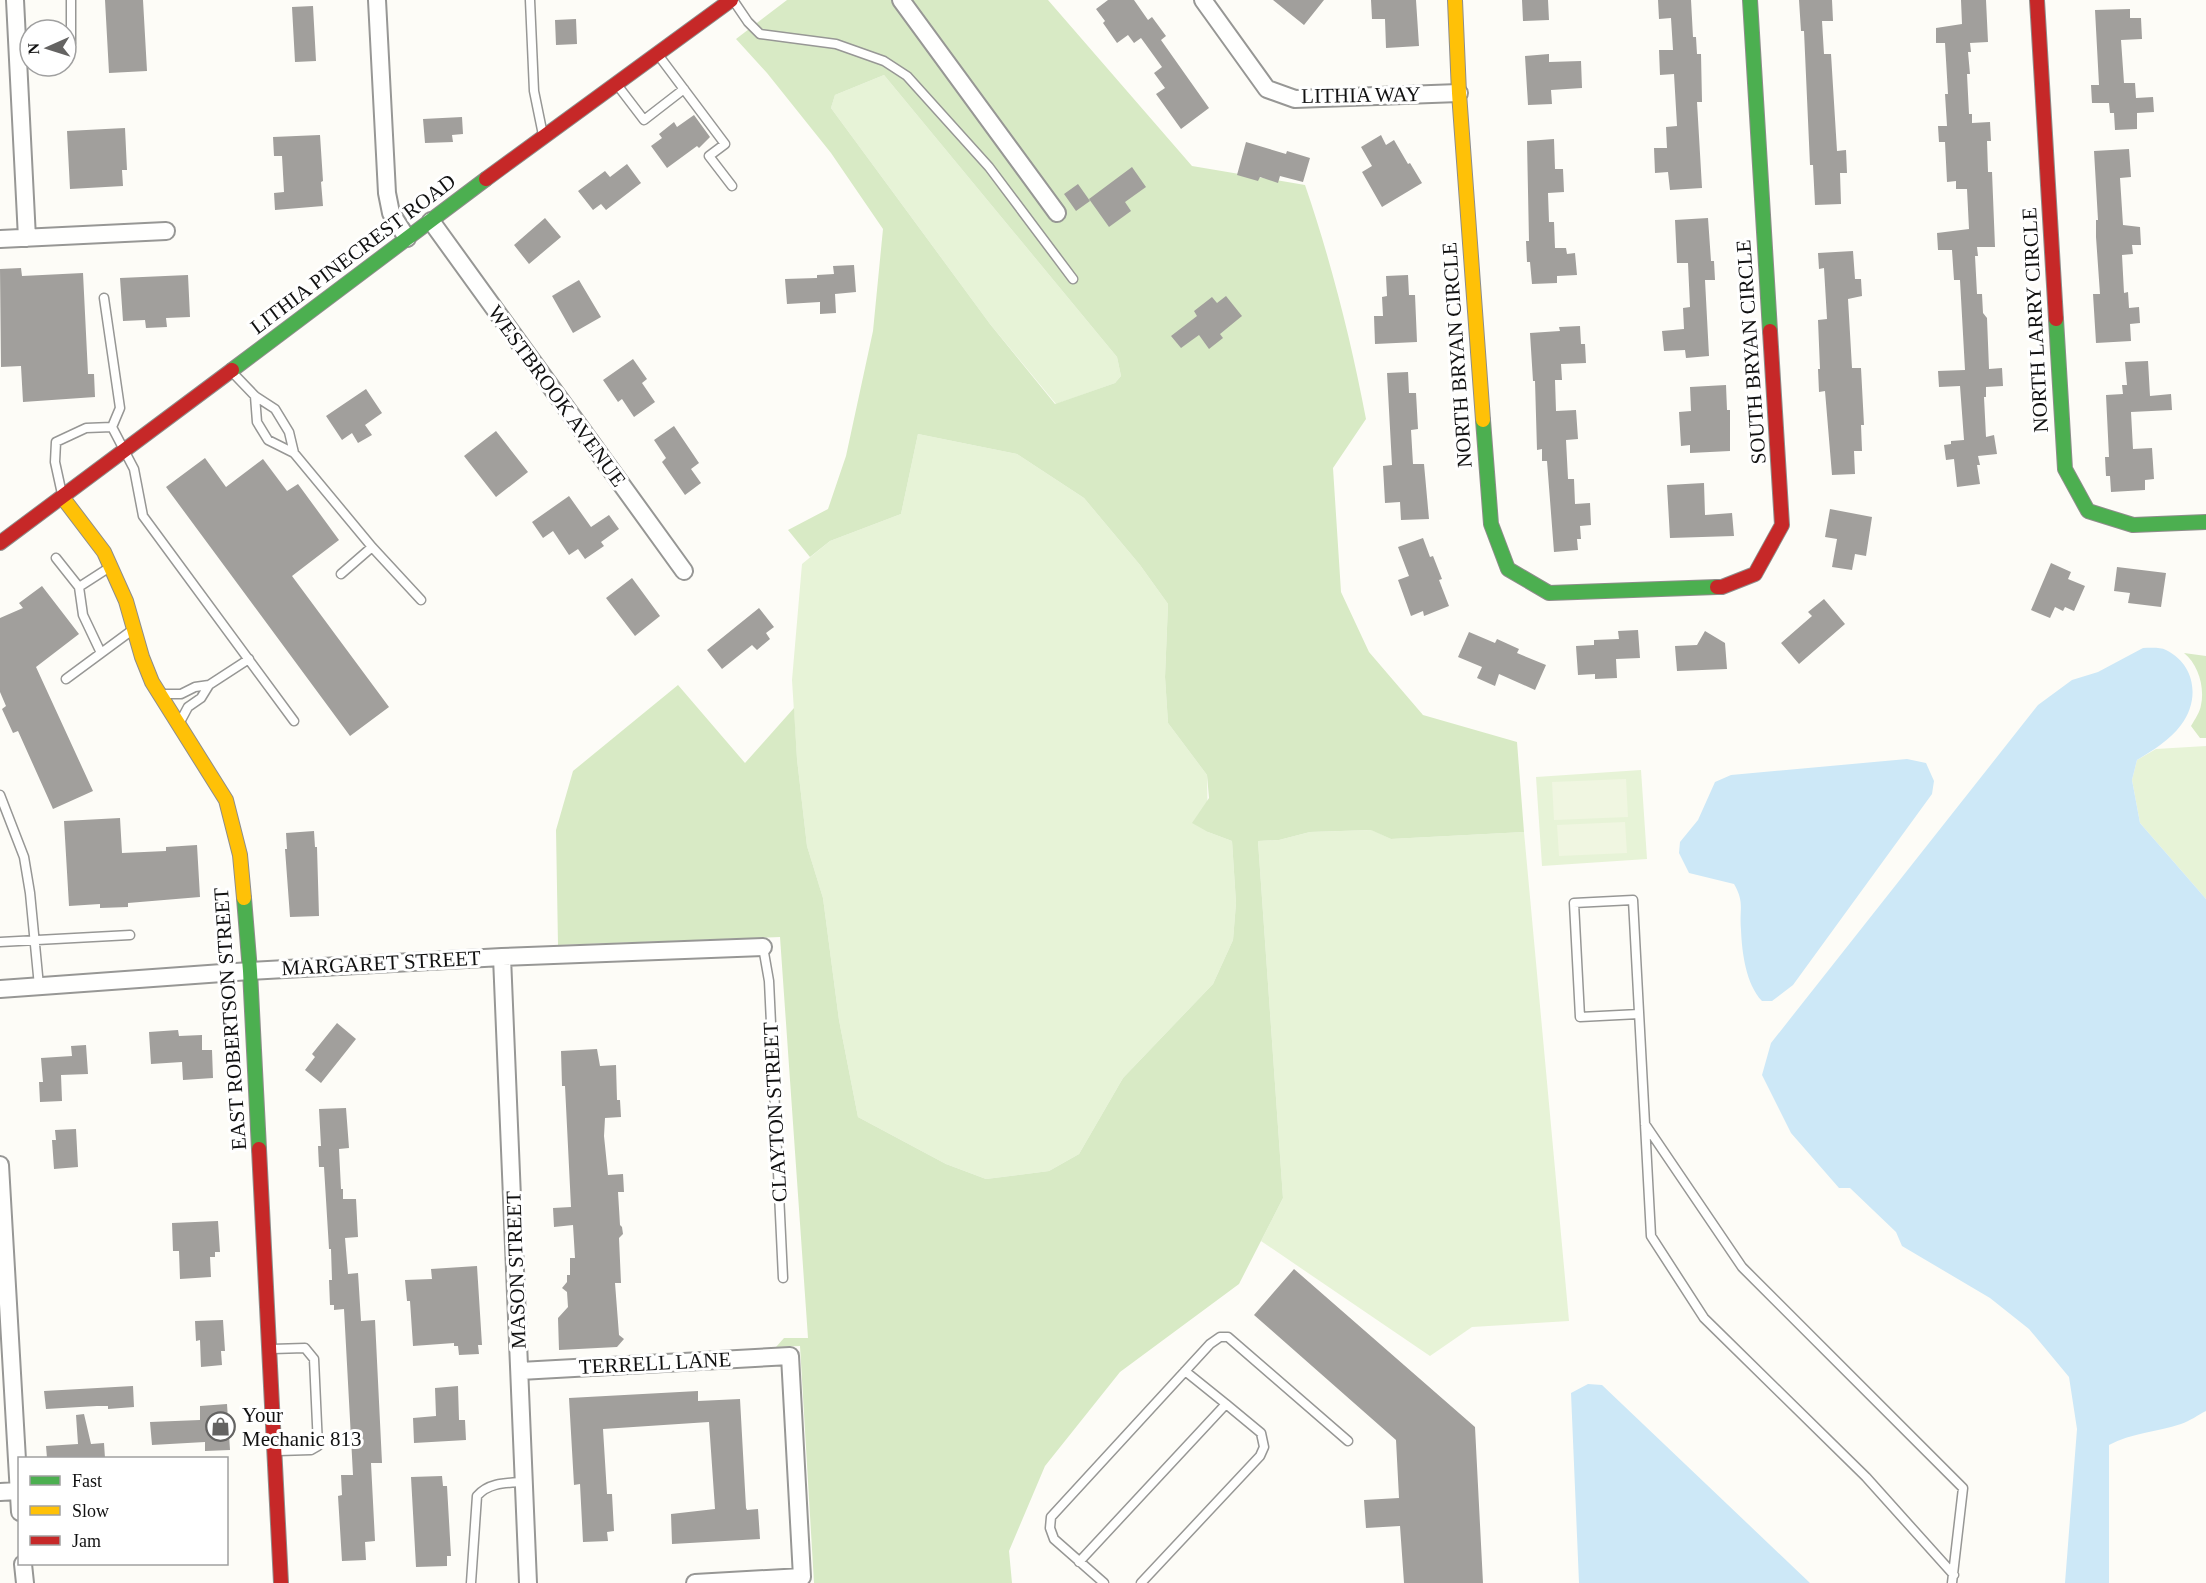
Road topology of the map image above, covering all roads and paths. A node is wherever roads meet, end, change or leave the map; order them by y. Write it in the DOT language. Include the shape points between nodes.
graph roads {
  1 [pos="15,0"];
  2 [pos="71,0"];
  3 [pos="377,0"];
  4 [pos="530,0"];
  5 [pos="732,0"];
  6 [pos="902,0"];
  7 [pos="1203,0"];
  8 [pos="1455,0"];
  9 [pos="1750,0"];
  10 [pos="2037,0"];
  11 [pos="71,18"];
  12 [pos="18,19"];
  13 [pos="657,53"];
  14 [pos="24,78"];
  15 [pos="616,83"];
  16 [pos="684,89"];
  17 [pos="1459,93"];
  18 [pos="544,138"];
  19 [pos="732,186"];
  20 [pos="1057,213"];
  21 [pos="431,221"];
  22 [pos="165,231"];
  23 [pos="27,238"];
  24 [pos="407,238"];
  25 [pos="0,240"];
  26 [pos="1073,279"];
  27 [pos="104,298"];
  28 [pos="231,371"];
  29 [pos="255,396"];
  30 [pos="112,427"];
  31 [pos="125,452"];
  32 [pos="294,453"];
  33 [pos="63,498"];
  34 [pos="2206,522"];
  35 [pos="0,543"];
  36 [pos="372,547"];
  37 [pos="56,558"];
  38 [pos="111,567"];
  39 [pos="684,572"];
  40 [pos="341,574"];
  41 [pos="79,587"];
  42 [pos="1636,589"];
  43 [pos="421,600"];
  44 [pos="134,628"];
  45 [pos="101,653"];
  46 [pos="249,659"];
  47 [pos="66,679"];
  48 [pos="209,685"];
  49 [pos="159,694"];
  50 [pos="294,722"];
  51 [pos="179,726"];
  52 [pos="0,795"];
  53 [pos="130,935"];
  54 [pos="35,940"];
  55 [pos="0,942"];
  56 [pos="764,946"];
  57 [pos="502,957"];
  58 [pos="250,971"];
  59 [pos="39,986"];
  60 [pos="0,989"];
  61 [pos="1639,1014"];
  62 [pos="1645,1123"];
  63 [pos="0,1165"];
  64 [pos="783,1278"];
  65 [pos="269,1349"];
  66 [pos="520,1371"];
  67 [pos="1185,1371"];
  68 [pos="1226,1404"];
  69 [pos="1348,1441"];
  70 [pos="274,1451"];
  71 [pos="524,1482"];
  72 [pos="18,1491"];
  73 [pos="0,1492"];
  74 [pos="1079,1562"];
  75 [pos="23,1565"];
  76 [pos="1953,1579"];
  77 [pos="24,1583"];
  78 [pos="281,1583"];
  79 [pos="471,1583"];
  80 [pos="528,1583"];
  81 [pos="695,1583"];
  82 [pos="1104,1583"];
  83 [pos="1141,1583"];
  1 -- 12 [label="street"];
  2 -- 11 [label="lane"];
  3 -- 24 [label="street" via="387,193 391,213"];
  4 -- 18 [label="lane" via="534,91"];
  5 -- 13 [label="street, LITHIA PINECREST ROAD"];
  5 -- 26 [label="lane" via="760,34 836,44 884,61 907,76 989,168"];
  6 -- 20 [label="street"];
  7 -- 17 [label="street, LITHIA WAY" via="1267,89 1295,99"];
  8 -- 17 [label="street, NORTH BRYAN CIRCLE"];
  9 -- 42 [label="street, SOUTH BRYAN CIRCLE" via="1782,525 1755,574 1722,587"];
  10 -- 34 [label="street, NORTH LARRY CIRCLE" via="2065,469 2088,512 2133,525"];
  13 -- 15 [label="street, LITHIA PINECREST ROAD"];
  13 -- 16 [label="lane"];
  14 -- 23 [label="street"];
  15 -- 16 [label="lane" via="644,120"];
  15 -- 18 [label="street, LITHIA PINECREST ROAD"];
  16 -- 19 [label="lane" via="725,144 709,156"];
  17 -- 42 [label="street, NORTH BRYAN CIRCLE" via="1491,524 1508,569 1549,593"];
  18 -- 21 [label="street, LITHIA PINECREST ROAD"];
  21 -- 24 [label="street, LITHIA PINECREST ROAD"];
  21 -- 39 [label="street, WESTBROOK AVENUE"];
  22 -- 23 [label="street"];
  23 -- 25 [label="street"];
  24 -- 28 [label="street, LITHIA PINECREST ROAD"];
  27 -- 30 [label="lane" via="120,408"];
  28 -- 29 [label="lane"];
  28 -- 31 [label="street, LITHIA PINECREST ROAD"];
  29 -- 32 [label="lane" via="275,409 289,432"];
  29 -- 32 [label="lane" via="258,422 268,440"];
  30 -- 31 [label="lane"];
  30 -- 33 [label="lane" via="86,428 57,442 55,462"];
  31 -- 33 [label="street, LITHIA PINECREST ROAD"];
  31 -- 46 [label="lane" via="134,469 143,516"];
  32 -- 36 [label="lane"];
  33 -- 35 [label="street, LITHIA PINECREST ROAD"];
  33 -- 38 [label="street, EAST ROBERTSON STREET"];
  36 -- 40 [label="lane"];
  36 -- 43 [label="lane"];
  37 -- 41 [label="lane"];
  38 -- 41 [label="lane"];
  38 -- 44 [label="street, EAST ROBERTSON STREET"];
  41 -- 45 [label="lane" via="83,615"];
  44 -- 45 [label="lane"];
  44 -- 49 [label="street, EAST ROBERTSON STREET"];
  45 -- 47 [label="lane"];
  46 -- 48 [label="lane"];
  46 -- 50 [label="lane"];
  48 -- 49 [label="lane" via="181,694"];
  48 -- 51 [label="lane" via="201,698 188,707"];
  49 -- 51 [label="street, EAST ROBERTSON STREET"];
  51 -- 58 [label="street, EAST ROBERTSON STREET" via="213,776 235,828"];
  52 -- 54 [label="lane" via="24,857"];
  53 -- 54 [label="lane"];
  54 -- 55 [label="lane"];
  54 -- 59 [label="lane"];
  56 -- 57 [label="street, MARGARET STREET"];
  56 -- 64 [label="lane, CLAYTON STREET"];
  57 -- 58 [label="street, MARGARET STREET"];
  57 -- 66 [label="street, MASON STREET"];
  58 -- 59 [label="street, MARGARET STREET"];
  58 -- 65 [label="street, EAST ROBERTSON STREET"];
  59 -- 60 [label="street, MARGARET STREET"];
  61 -- 61 [label="lane" via="1580,1017 1574,903 1633,900"];
  61 -- 62 [label="lane"];
  62 -- 76 [label="lane" via="1651,1236 1704,1318 1866,1476"];
  62 -- 76 [label="lane" via="1742,1267 1963,1488"];
  63 -- 72 [label="street"];
  65 -- 70 [label="street, EAST ROBERTSON STREET"];
  65 -- 70 [label="lane" via="305,1348 314,1359 317,1413 318,1446 311,1450"];
  66 -- 71 [label="street, MASON STREET"];
  66 -- 81 [label="street, TERRELL LANE" via="790,1356 802,1577"];
  67 -- 68 [label="lane"];
  67 -- 69 [label="lane" via="1210,1344 1228,1337"];
  67 -- 74 [label="lane" via="1051,1517 1054,1539"];
  68 -- 74 [label="lane"];
  68 -- 83 [label="lane" via="1262,1433 1264,1447 1260,1456"];
  70 -- 78 [label="street, EAST ROBERTSON STREET"];
  71 -- 79 [label="lane" via="502,1484 477,1496"];
  71 -- 80 [label="street, MASON STREET"];
  72 -- 73 [label="street"];
  74 -- 82 [label="lane"];
  75 -- 77 [label="street"];
}
